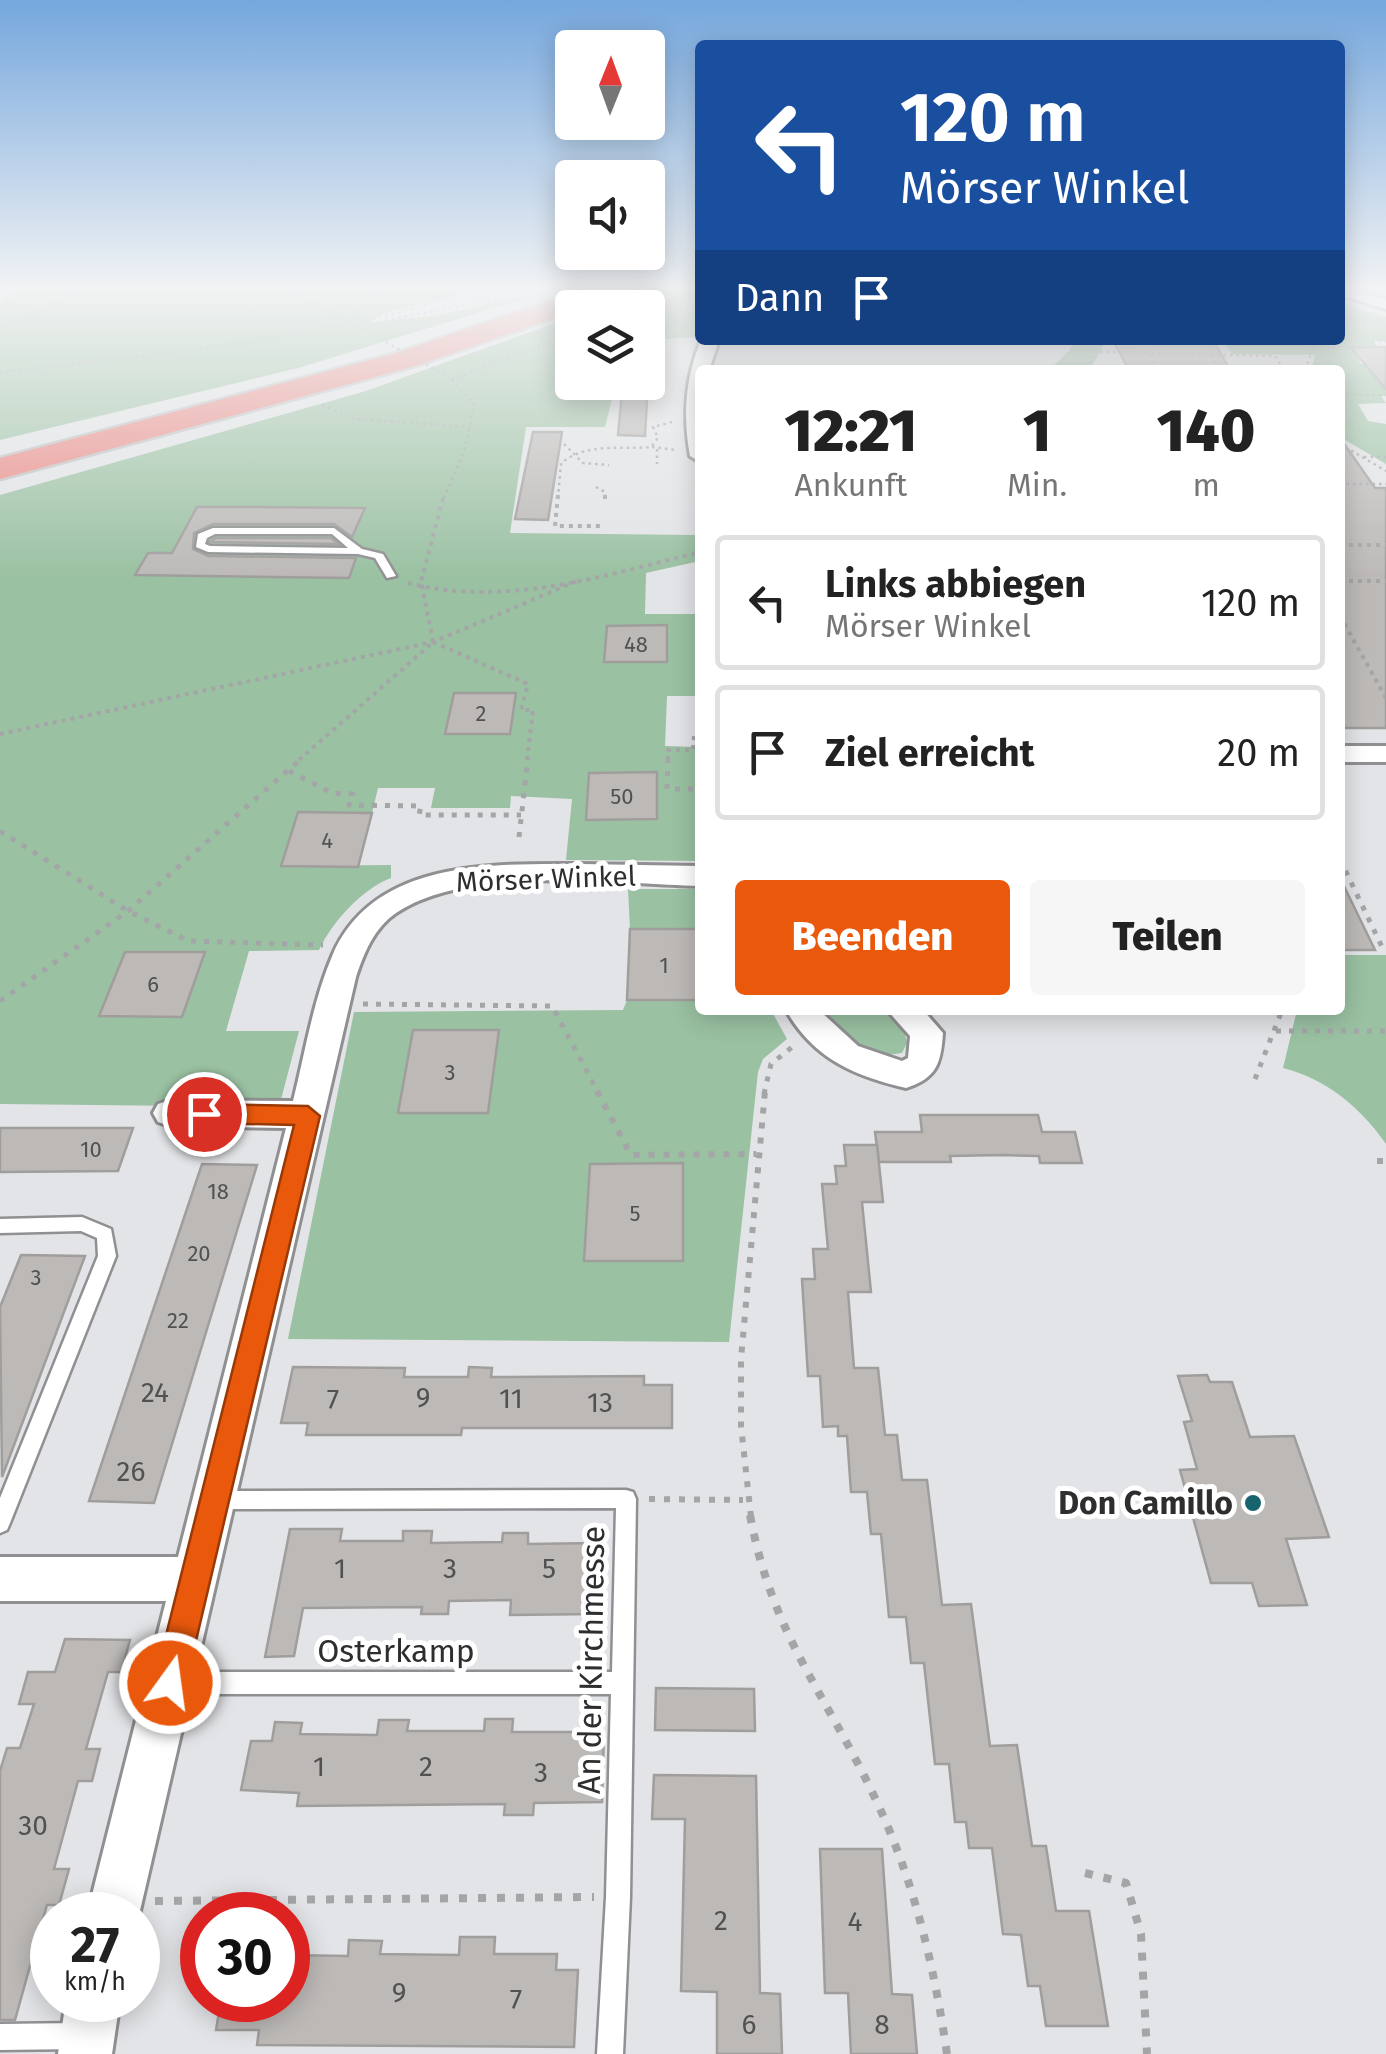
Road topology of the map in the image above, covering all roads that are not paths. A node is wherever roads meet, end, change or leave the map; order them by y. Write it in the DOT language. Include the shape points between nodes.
graph roads {
  1 [pos="254,386"];
  2 [pos="262,386"];
  3 [pos="694,386"];
  4 [pos="695,432"];
  5 [pos="0,446"];
  6 [pos="0,469"];
  7 [pos="358,551"];
  8 [pos="392,576"];
  9 [pos="1345,754"];
  10 [pos="1386,754"];
  11 [pos="695,876"];
  12 [pos="908,1015"];
  13 [pos="810,1023"];
  14 [pos="170,1113"];
  15 [pos="308,1116"];
  16 [pos="0,1226"];
  17 [pos="214,1500"];
  18 [pos="0,1523"];
  19 [pos="0,1579"];
  20 [pos="195,1580"];
  21 [pos="170,1683"];
  22 [pos="623,1683"];
  23 [pos="119,1892"];
  24 [pos="87,2030"];
  25 [pos="0,2036"];
  26 [pos="610,2054"];
  1 -- 5 [label="highway"];
  2 -- 6 [label="highway"];
  3 -- 4 [label="street"];
  7 -- 7 [label="lane" via="208,549 200,545 213,531 334,532"];
  7 -- 8 [label="lane" via="379,556"];
  9 -- 10 [label="street"];
  11 -- 15 [label="street, Mörser Winkel" via="447,880 385,905 352,946"];
  12 -- 13 [label="street" via="927,1033 924,1064 906,1075 844,1056"];
  14 -- 15 [label="street"];
  15 -- 17 [label="street, Mörser Winkel"];
  16 -- 18 [label="lane" via="82,1224 106,1234 107,1256"];
  17 -- 20 [label="street, Mörser Winkel"];
  17 -- 22 [label="lane, An der Kirchmesse" via="626,1500"];
  19 -- 20 [label="street"];
  20 -- 21 [label="street, Mörser Winkel"];
  21 -- 22 [label="lane, Osterkamp"];
  21 -- 23 [label="street, Mörser Winkel"];
  22 -- 26 [label="lane, An der Kirchmesse"];
  24 -- 25 [label="lane"];
}
